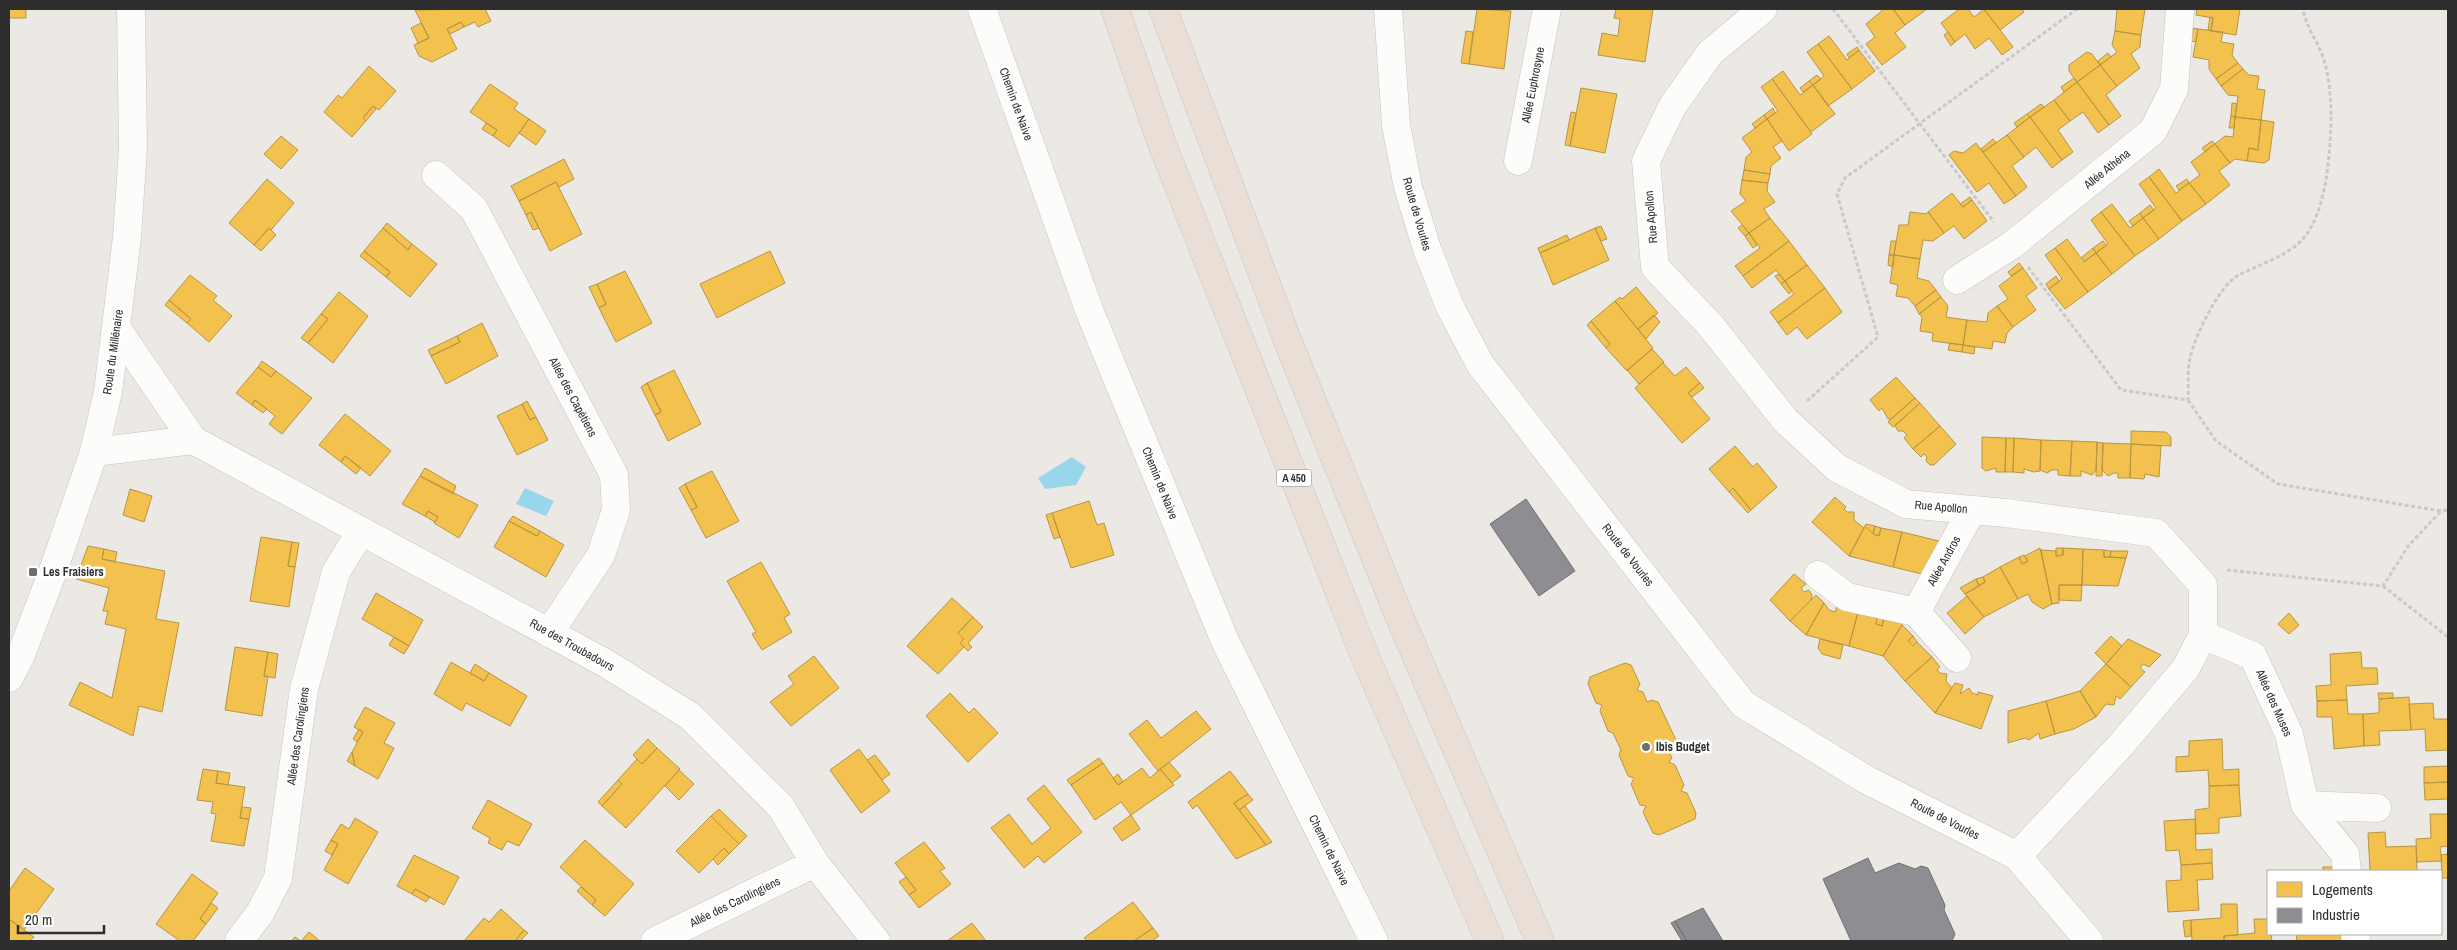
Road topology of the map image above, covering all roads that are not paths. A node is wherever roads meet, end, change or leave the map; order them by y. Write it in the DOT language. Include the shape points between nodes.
graph roads {
  1 [pos="131,9"];
  2 [pos="982,9"];
  3 [pos="1115,9"];
  4 [pos="1163,9"];
  5 [pos="1388,9"];
  6 [pos="1547,9"];
  7 [pos="1763,9"];
  8 [pos="2180,9"];
  9 [pos="1518,161"];
  10 [pos="436,175"];
  11 [pos="1957,280"];
  12 [pos="117,329"];
  13 [pos="193,440"];
  14 [pos="94,452"];
  15 [pos="1972,510"];
  16 [pos="361,531"];
  17 [pos="1818,575"];
  18 [pos="1916,612"];
  19 [pos="549,633"];
  20 [pos="2202,634"];
  21 [pos="1957,658"];
  22 [pos="9,678"];
  23 [pos="2305,805"];
  24 [pos="2377,808"];
  25 [pos="2017,856"];
  26 [pos="815,863"];
  27 [pos="2347,870"];
  28 [pos="239,941"];
  29 [pos="655,941"];
  30 [pos="876,941"];
  31 [pos="1374,941"];
  32 [pos="1490,941"];
  33 [pos="1540,941"];
  34 [pos="2089,941"];
  1 -- 12 [label="street, Route du Millénaire" via="133,148"];
  2 -- 31 [label="street, Chemin de Naive" via="1089,310 1222,632"];
  3 -- 32 [label="highway, A 450" via="1162,144 1366,659"];
  4 -- 33 [label="highway" via="1287,339 1392,600"];
  5 -- 25 [label="street, Route de Vourles" via="1396,125 1408,187 1426,249 1450,307 1480,364 1744,704 1867,780"];
  6 -- 9 [label="street, Allée Euphrosyne"];
  7 -- 15 [label="street, Rue Apollon" via="1710,53 1672,107 1646,160 1655,267 1711,326 1785,420 1837,468 1906,504"];
  8 -- 11 [label="street, Allée Athéna" via="2174,89 2153,131 2012,245"];
  10 -- 19 [label="street, Allée des Capétiens" via="474,209 614,475 616,510 602,556"];
  12 -- 13 [label="street, Rue des Troubadours"];
  12 -- 14 [label="street, Route du Millénaire" via="108,392"];
  13 -- 14 [label="street"];
  13 -- 16 [label="street, Rue des Troubadours"];
  14 -- 22 [label="street, Route du Millénaire" via="53,571"];
  15 -- 18 [label="street, Allée Andros"];
  15 -- 20 [label="street, Rue Apollon" via="2156,533 2203,585"];
  16 -- 19 [label="street, Rue des Troubadours"];
  16 -- 28 [label="street, Allée des Carolingiens" via="336,572 304,689 278,878 260,913"];
  17 -- 18 [label="street" via="1847,597"];
  18 -- 21 [label="street"];
  19 -- 26 [label="street, Rue des Troubadours" via="607,664 690,716 781,807"];
  20 -- 23 [label="street, Allée des Muses" via="2254,656 2289,734"];
  20 -- 25 [label="street" via="2186,668 2120,746"];
  23 -- 24 [label="street"];
  23 -- 27 [label="street, Allée des Muses" via="2345,854"];
  25 -- 34 [label="street, Route de Vourles"];
  26 -- 29 [label="street, Allée des Carolingiens"];
  26 -- 30 [label="street, Rue des Troubadours"];
}
